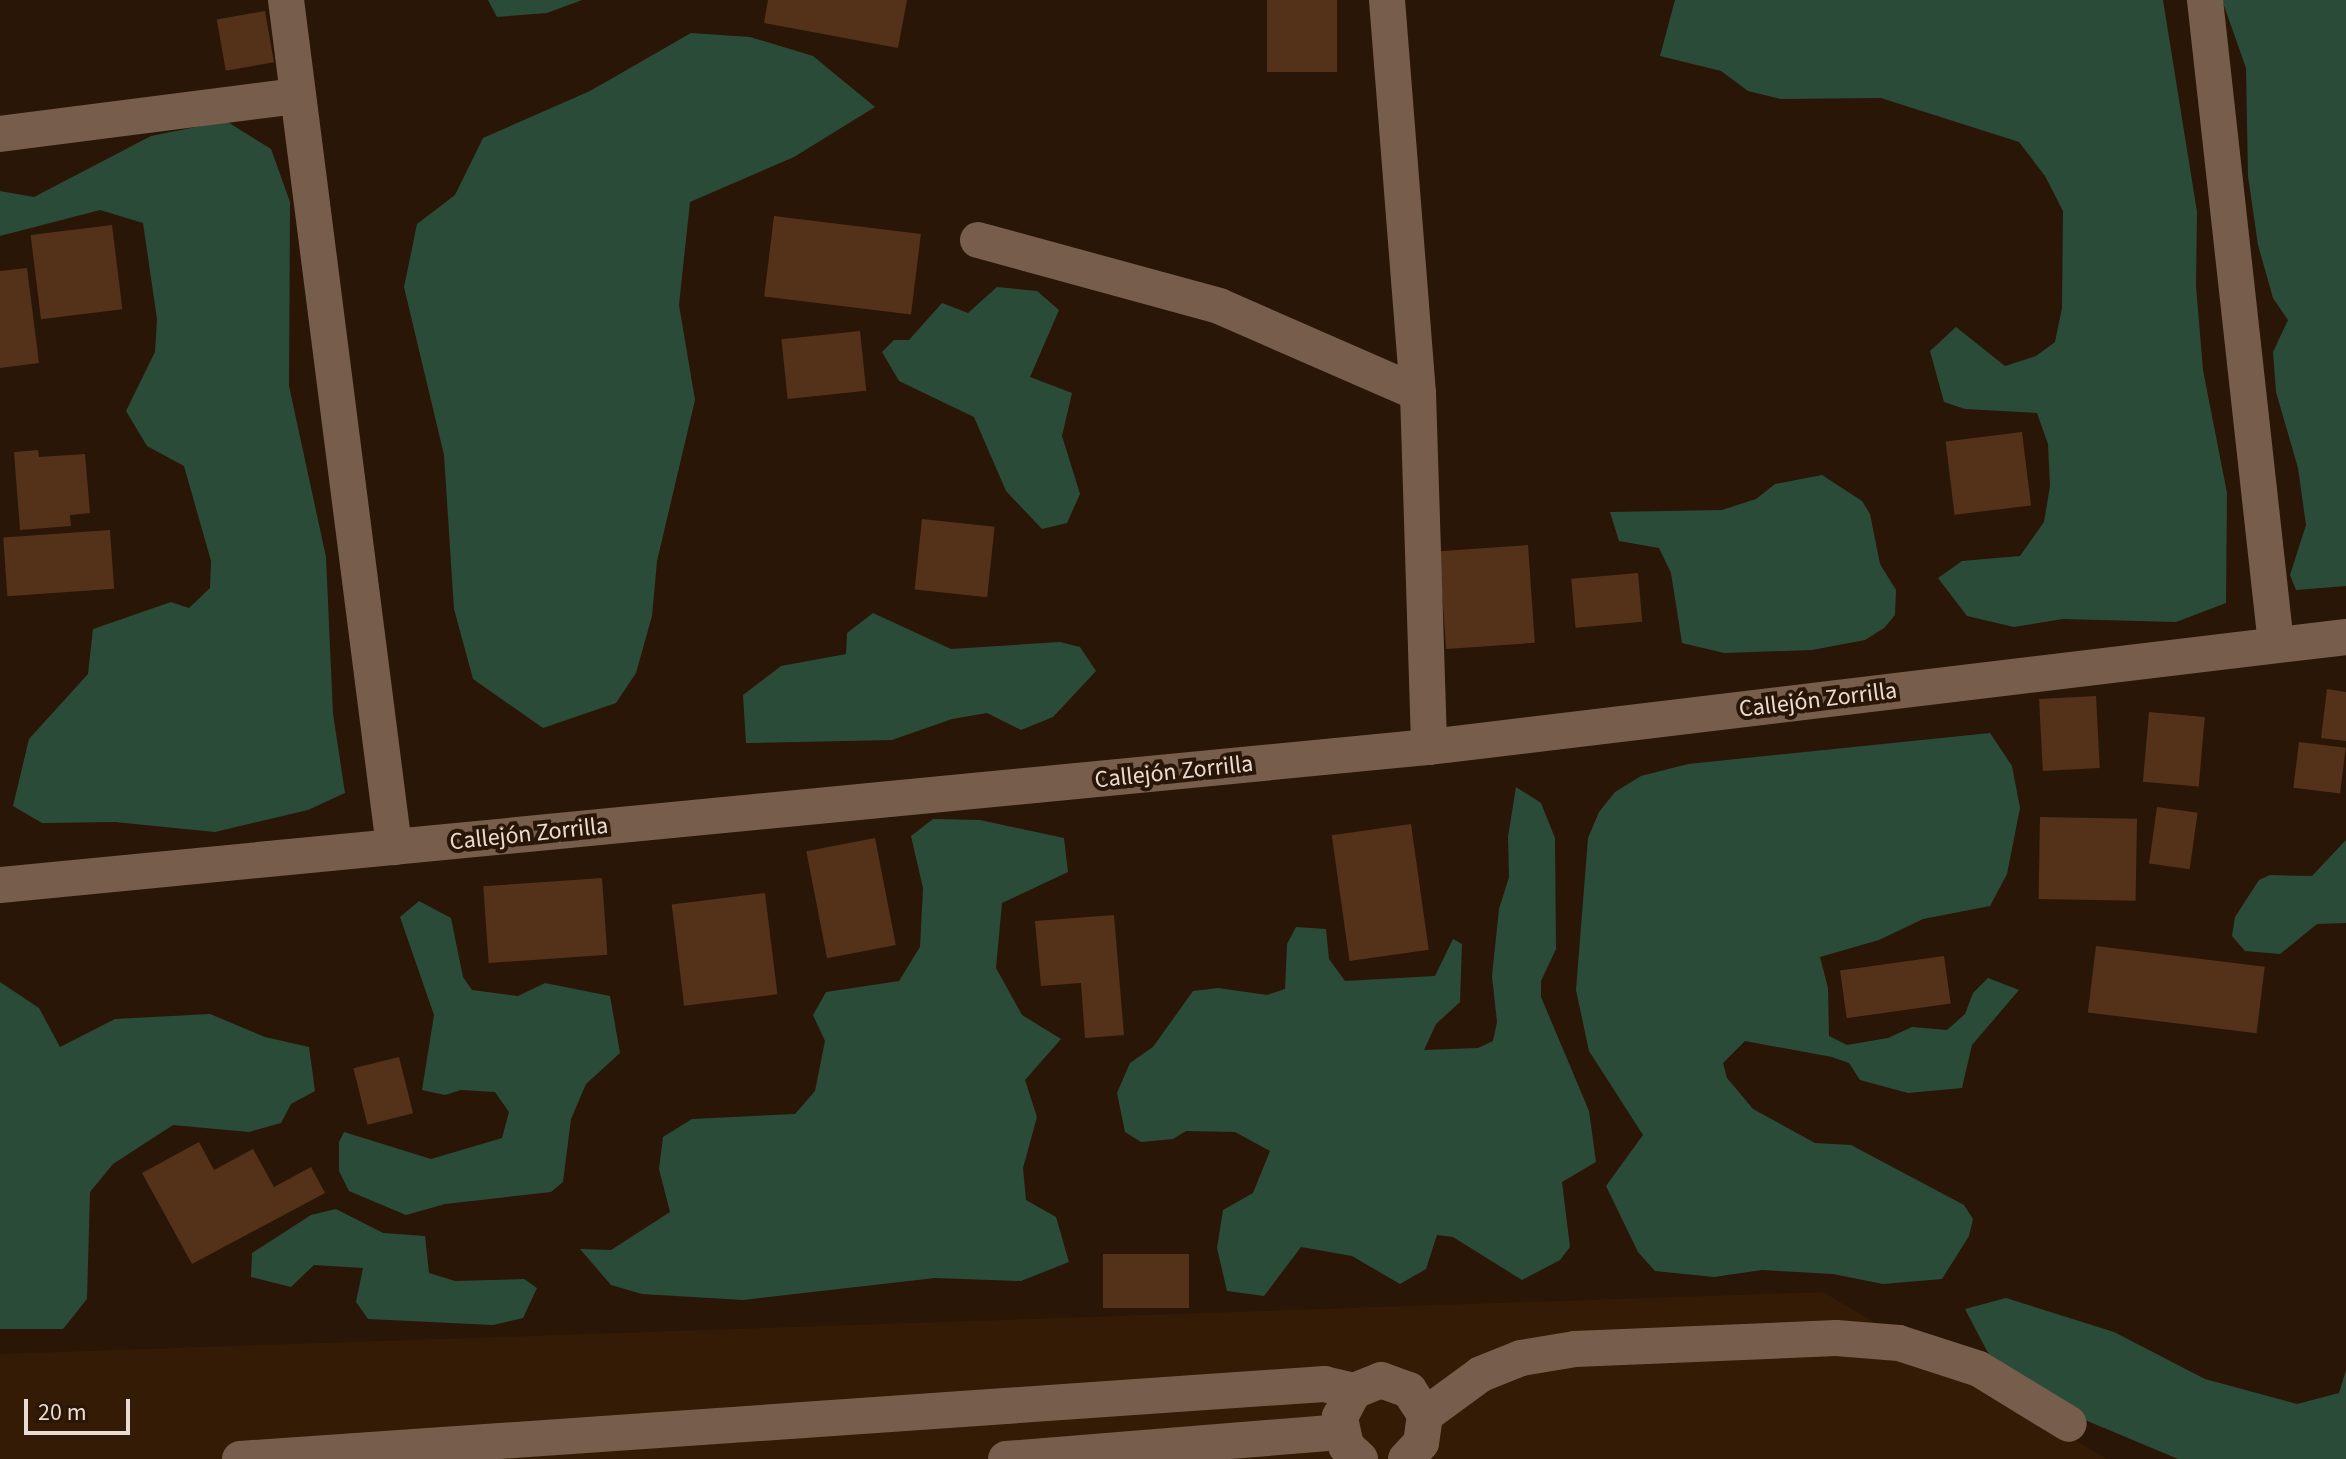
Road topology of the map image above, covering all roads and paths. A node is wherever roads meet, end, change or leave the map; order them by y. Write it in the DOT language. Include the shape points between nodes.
graph roads {
  1 [pos="286,0"];
  2 [pos="1387,0"];
  3 [pos="2205,0"];
  4 [pos="298,96"];
  5 [pos="0,134"];
  6 [pos="978,240"];
  7 [pos="1418,393"];
  8 [pos="2346,637"];
  9 [pos="2276,644"];
  10 [pos="1429,747"];
  11 [pos="394,847"];
  12 [pos="0,885"];
  13 [pos="1354,1391"];
  14 [pos="1425,1415"];
  15 [pos="2069,1424"];
  16 [pos="1353,1452"];
  17 [pos="1410,1458"];
  18 [pos="240,1459"];
  19 [pos="1006,1459"];
  1 -- 4 [label="street"];
  2 -- 7 [label="street"];
  3 -- 9 [label="street"];
  4 -- 5 [label="street"];
  4 -- 11 [label="street"];
  6 -- 7 [label="street" via="1219,306"];
  7 -- 10 [label="street"];
  8 -- 9 [label="street, Callejón Zorrilla"];
  9 -- 10 [label="street, Callejón Zorrilla"];
  10 -- 11 [label="street, Callejón Zorrilla"];
  11 -- 12 [label="street, Callejón Zorrilla"];
  13 -- 14 [label="street" via="1381,1380 1396,1383 1419,1400"];
  13 -- 16 [label="street" via="1344,1403"];
  13 -- 18 [label="street" via="1324,1384"];
  14 -- 15 [label="street" via="1481,1374 1521,1358 1575,1349 1836,1338 1899,1343 1979,1369"];
  14 -- 17 [label="street" via="1425,1430"];
  16 -- 19 [label="street"];
}
